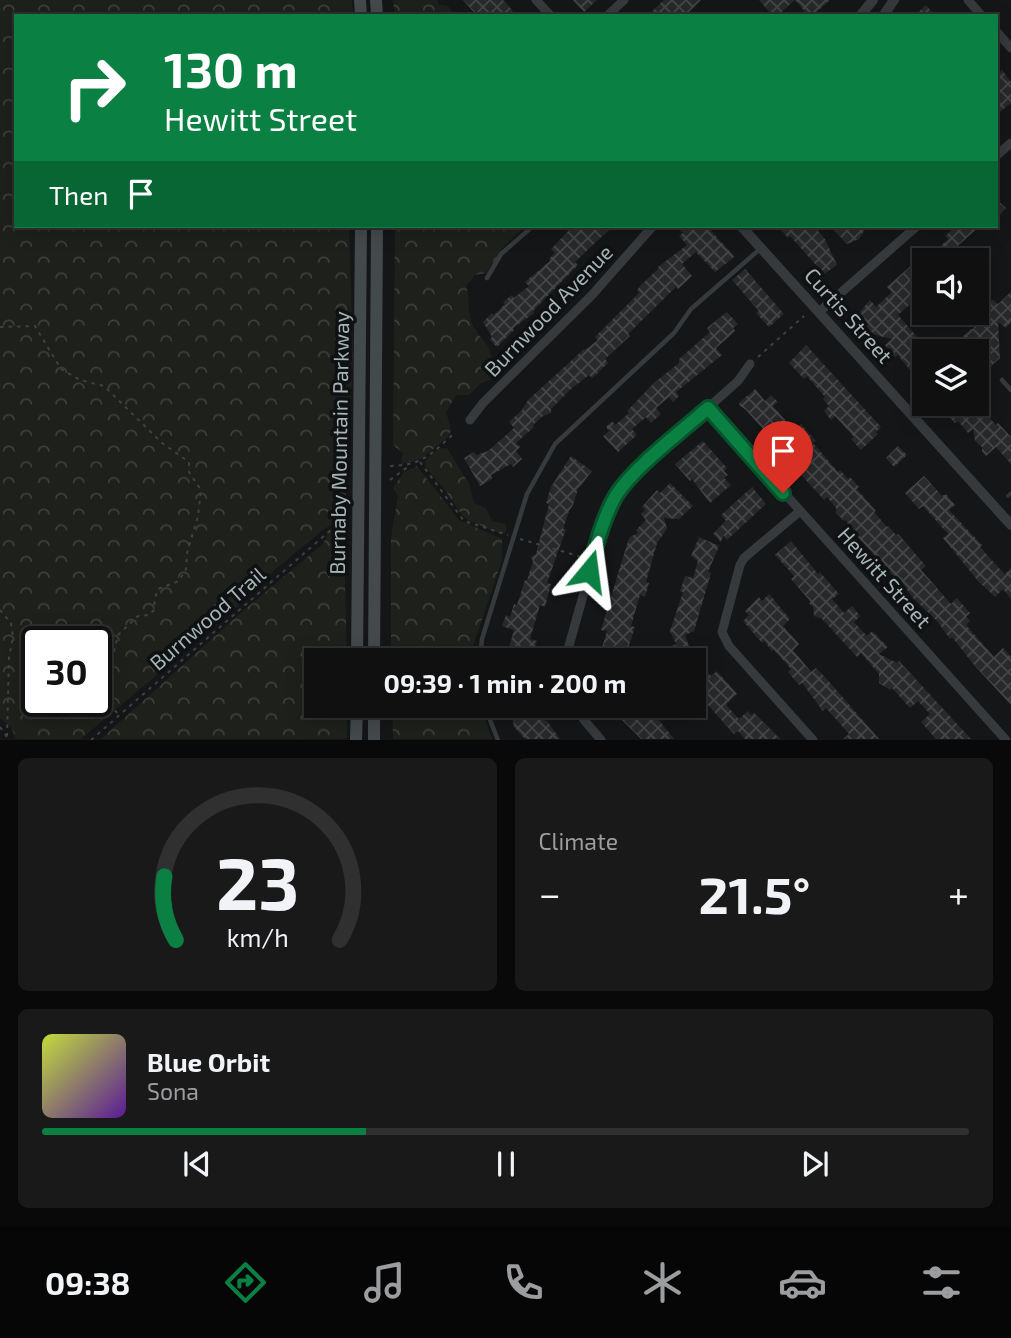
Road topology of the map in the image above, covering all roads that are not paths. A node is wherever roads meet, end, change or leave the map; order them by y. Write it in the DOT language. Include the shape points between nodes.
graph roads {
  1 [pos="537,0"];
  2 [pos="624,0"];
  3 [pos="873,0"];
  4 [pos="968,0"];
  5 [pos="549,14"];
  6 [pos="609,14"];
  7 [pos="862,14"];
  8 [pos="980,14"];
  9 [pos="998,33"];
  10 [pos="1011,48"];
  11 [pos="361,228"];
  12 [pos="377,228"];
  13 [pos="531,228"];
  14 [pos="651,228"];
  15 [pos="743,228"];
  16 [pos="915,228"];
  17 [pos="761,248"];
  18 [pos="487,278"];
  19 [pos="819,312"];
  20 [pos="750,364"];
  21 [pos="1002,380"];
  22 [pos="1011,390"];
  23 [pos="708,408"];
  24 [pos="470,420"];
  25 [pos="800,510"];
  26 [pos="1011,525"];
  27 [pos="357,648"];
  28 [pos="374,648"];
  29 [pos="481,648"];
  30 [pos="568,648"];
  31 [pos="357,718"];
  32 [pos="374,718"];
  33 [pos="490,718"];
  34 [pos="583,718"];
  35 [pos="356,740"];
  36 [pos="374,740"];
  37 [pos="499,740"];
  38 [pos="601,740"];
  39 [pos="813,740"];
  40 [pos="1006,740"];
  1 -- 5 [label="street"];
  2 -- 6 [label="street"];
  3 -- 7 [label="street"];
  4 -- 8 [label="street"];
  9 -- 10 [label="street"];
  11 -- 27 [label="main road, Burnaby Mountain Parkway"];
  12 -- 28 [label="main road, Burnaby Mountain Parkway"];
  13 -- 18 [label="lane" via="501,254"];
  14 -- 24 [label="street, Burnwood Avenue"];
  15 -- 17 [label="street, Curtis Street"];
  16 -- 19 [label="street"];
  17 -- 19 [label="street, Curtis Street"];
  17 -- 29 [label="lane" via="691,309 674,333 555,444 527,494"];
  19 -- 26 [label="street, Curtis Street"];
  20 -- 23 [label="street"];
  21 -- 22 [label="lane"];
  23 -- 25 [label="street, Hewitt Street"];
  23 -- 30 [label="street" via="626,481 614,498"];
  25 -- 39 [label="street" via="744,558 722,632 729,646"];
  25 -- 40 [label="street, Hewitt Street"];
  31 -- 35 [label="main road"];
  32 -- 36 [label="main road"];
  33 -- 37 [label="lane"];
  34 -- 38 [label="street"];
}
